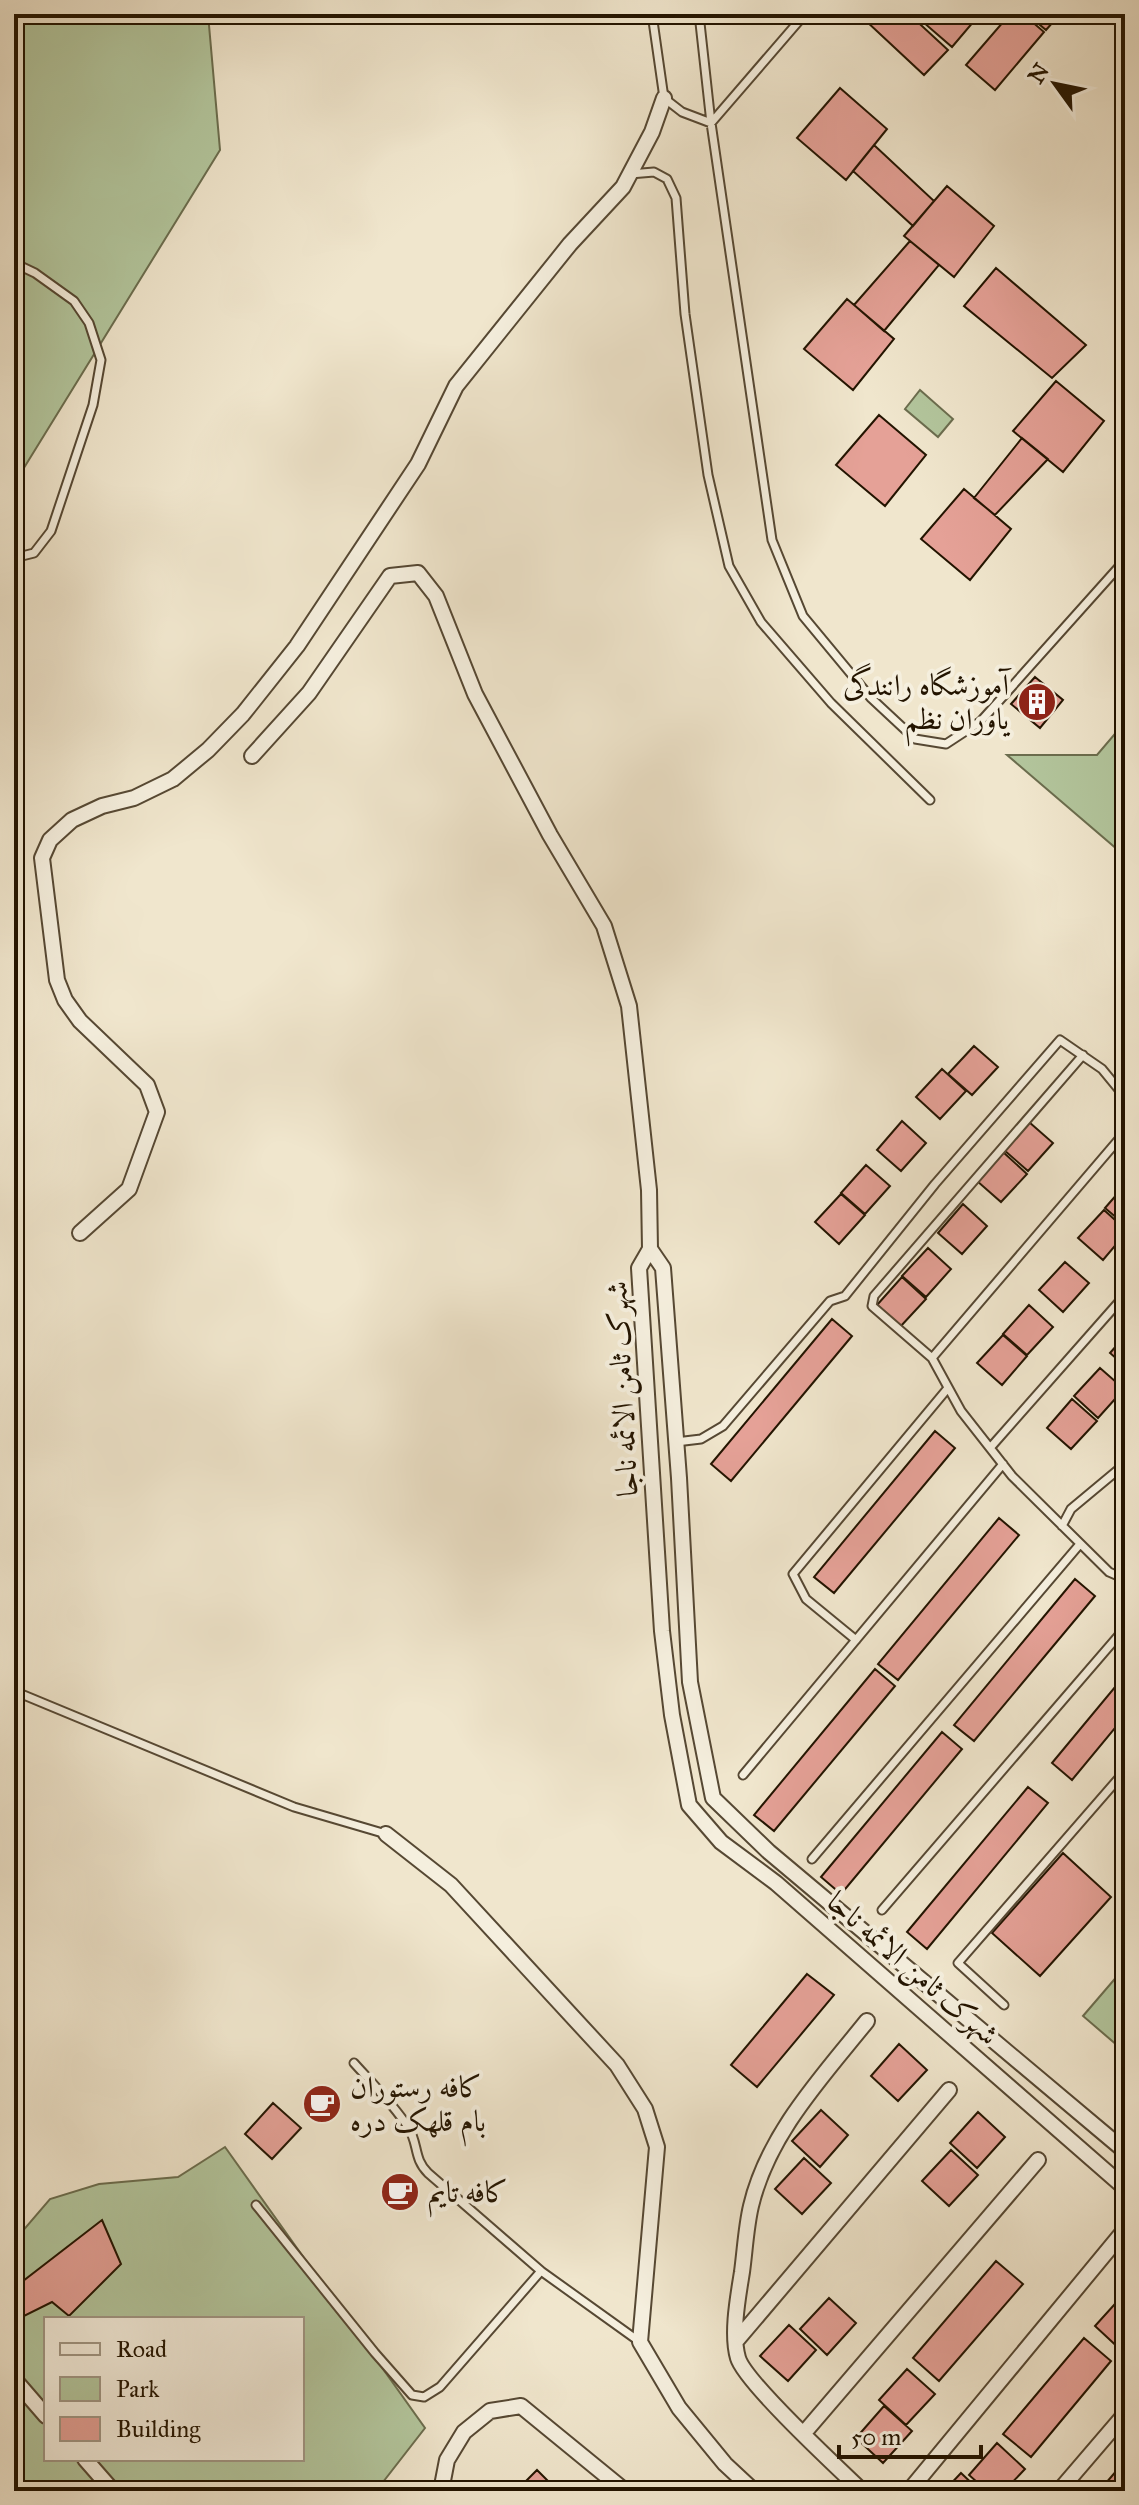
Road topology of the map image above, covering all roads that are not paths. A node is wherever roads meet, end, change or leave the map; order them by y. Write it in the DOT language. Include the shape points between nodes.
graph roads {
  1 [pos="652,14"];
  2 [pos="699,14"];
  3 [pos="805,14"];
  4 [pos="664,98"];
  5 [pos="711,123"];
  6 [pos="630,174"];
  7 [pos="14,263"];
  8 [pos="14,558"];
  9 [pos="1125,560"];
  10 [pos="252,756"];
  11 [pos="930,800"];
  12 [pos="1083,1055"];
  13 [pos="1125,1097"];
  14 [pos="1125,1132"];
  15 [pos="80,1233"];
  16 [pos="650,1249"];
  17 [pos="1125,1295"];
  18 [pos="932,1358"];
  19 [pos="948,1388"];
  20 [pos="676,1442"];
  21 [pos="650,1445"];
  22 [pos="990,1448"];
  23 [pos="1003,1464"];
  24 [pos="1125,1464"];
  25 [pos="1062,1526"];
  26 [pos="1080,1544"];
  27 [pos="1125,1579"];
  28 [pos="1125,1628"];
  29 [pos="856,1640"];
  30 [pos="14,1691"];
  31 [pos="693,1697"];
  32 [pos="670,1700"];
  33 [pos="1125,1771"];
  34 [pos="743,1775"];
  35 [pos="386,1834"];
  36 [pos="812,1859"];
  37 [pos="779,1861"];
  38 [pos="768,1877"];
  39 [pos="882,1910"];
  40 [pos="1004,2005"];
  41 [pos="867,2021"];
  42 [pos="972,2023"];
  43 [pos="955,2040"];
  44 [pos="354,2063"];
  45 [pos="949,2090"];
  46 [pos="1125,2125"];
  47 [pos="1122,2149"];
  48 [pos="1038,2160"];
  49 [pos="1125,2188"];
  50 [pos="256,2205"];
  51 [pos="1123,2232"];
  52 [pos="541,2271"];
  53 [pos="737,2340"];
  54 [pos="640,2342"];
  55 [pos="14,2379"];
  56 [pos="44,2414"];
  57 [pos="1125,2414"];
  58 [pos="804,2433"];
  59 [pos="87,2461"];
  60 [pos="622,2490"];
  61 [pos="113,2491"];
  62 [pos="441,2491"];
  63 [pos="754,2491"];
  64 [pos="862,2491"];
  65 [pos="909,2491"];
  66 [pos="1059,2491"];
  1 -- 4 [label="lane"];
  2 -- 5 [label="lane"];
  3 -- 5 [label="lane"];
  4 -- 5 [label="lane"];
  4 -- 6 [label="street"];
  5 -- 9 [label="lane" via="772,540 803,616 871,698 915,739 946,744 981,721"];
  6 -- 11 [label="lane" via="654,172 667,179 676,198 685,314 708,475 729,566 761,622 831,703"];
  6 -- 15 [label="street" via="456,386 418,464 297,646 243,714 173,779 72,820 50,840 42,858 57,980 80,1021 147,1085 157,1112 129,1189"];
  7 -- 8 [label="lane" via="74,301 89,323 101,360 93,405 51,531 34,553"];
  10 -- 16 [label="street" via="309,693 390,576 418,573 436,596 475,694 604,926 629,1006 649,1190"];
  12 -- 13 [label="lane"];
  12 -- 18 [label="lane" via="874,1296 872,1306"];
  12 -- 20 [label="lane" via="1060,1040 845,1296 830,1301 723,1426 701,1439"];
  14 -- 18 [label="lane"];
  16 -- 20 [label="street, شهرک ثامن الائمه ناجا" via="663,1268"];
  16 -- 21 [label="street, شهرک ثامن الائمه ناجا" via="639,1268"];
  17 -- 22 [label="lane"];
  18 -- 19 [label="lane"];
  19 -- 22 [label="lane"];
  19 -- 29 [label="lane" via="793,1574 806,1599"];
  20 -- 21 [label="street"];
  20 -- 31 [label="street, شهرک ثامن الائمه ناجا"];
  21 -- 32 [label="street, شهرک ثامن الائمه ناجا"];
  22 -- 23 [label="lane"];
  23 -- 25 [label="lane"];
  23 -- 29 [label="lane"];
  24 -- 25 [label="lane" via="1071,1509"];
  25 -- 26 [label="lane"];
  26 -- 27 [label="lane" via="1109,1572"];
  26 -- 36 [label="lane"];
  28 -- 39 [label="lane"];
  29 -- 34 [label="lane"];
  30 -- 35 [label="lane" via="294,1807"];
  31 -- 32 [label="street"];
  31 -- 37 [label="street, شهرک ثامن الائمه ناجا" via="713,1798"];
  32 -- 38 [label="street, شهرک ثامن الائمه ناجا" via="689,1805 721,1842"];
  33 -- 40 [label="lane" via="958,1963"];
  35 -- 54 [label="street" via="451,1885 617,2065 645,2109 657,2147"];
  37 -- 38 [label="street"];
  37 -- 42 [label="street, شهرک ثامن الائمه ناجا"];
  38 -- 43 [label="street, شهرک ثامن الائمه ناجا"];
  41 -- 53 [label="street" via="800,2104 767,2162 752,2205 737,2303"];
  42 -- 43 [label="street"];
  42 -- 47 [label="street, شهرک ثامن الائمه ناجا"];
  43 -- 49 [label="street, شهرک ثامن الائمه ناجا"];
  44 -- 52 [label="lane" via="408,2127 419,2164"];
  45 -- 53 [label="street"];
  46 -- 47 [label="lane"];
  48 -- 58 [label="street"];
  50 -- 52 [label="lane" via="412,2395 424,2397 440,2387"];
  51 -- 65 [label="street"];
  52 -- 54 [label="lane"];
  53 -- 58 [label="street" via="738,2359 753,2382"];
  54 -- 63 [label="street" via="679,2408"];
  55 -- 56 [label="street"];
  57 -- 66 [label="street"];
  58 -- 64 [label="street"];
  59 -- 61 [label="street"];
  60 -- 62 [label="street" via="521,2406 490,2411 464,2432 447,2460"];
}
